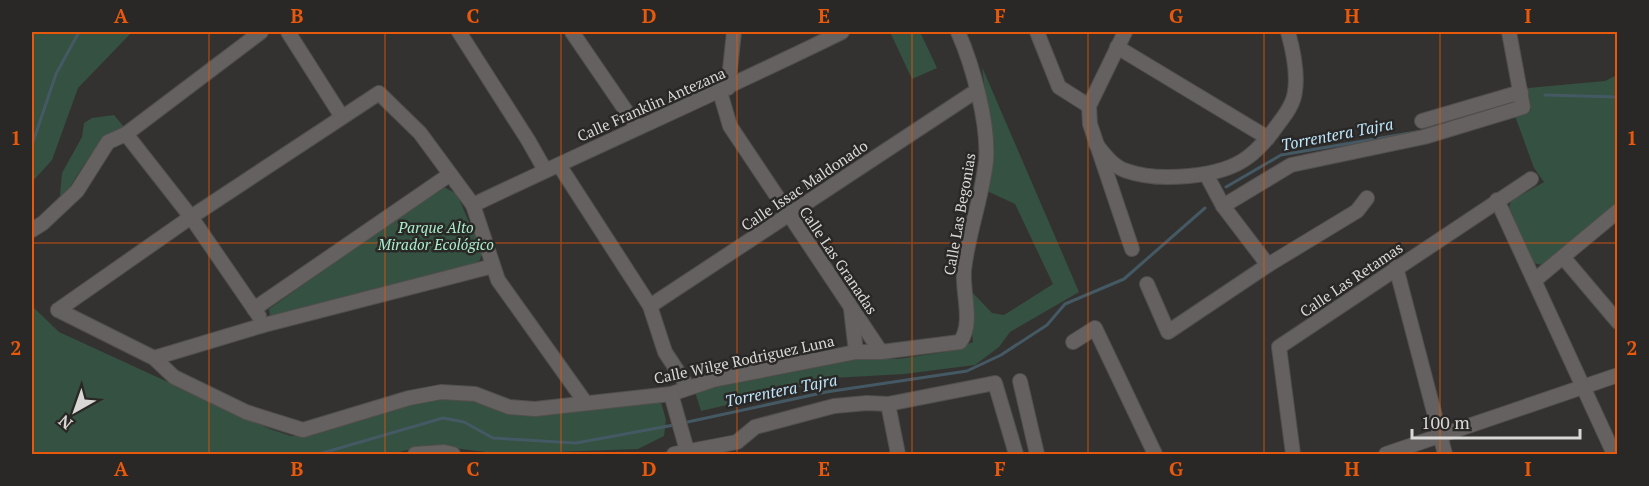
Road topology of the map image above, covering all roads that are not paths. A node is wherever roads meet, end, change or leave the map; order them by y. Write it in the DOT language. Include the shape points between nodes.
graph roads {
  1 [pos="261,32"];
  2 [pos="288,32"];
  3 [pos="459,32"];
  4 [pos="572,32"];
  5 [pos="735,32"];
  6 [pos="842,32"];
  7 [pos="958,32"];
  8 [pos="1037,32"];
  9 [pos="1125,32"];
  10 [pos="1288,32"];
  11 [pos="1509,32"];
  12 [pos="1117,47"];
  13 [pos="724,90"];
  14 [pos="976,91"];
  15 [pos="1521,92"];
  16 [pos="1089,106"];
  17 [pos="342,117"];
  18 [pos="1422,121"];
  19 [pos="637,127"];
  20 [pos="126,134"];
  21 [pos="1268,138"];
  22 [pos="1096,144"];
  23 [pos="559,165"];
  24 [pos="545,170"];
  25 [pos="1206,174"];
  26 [pos="449,175"];
  27 [pos="1531,179"];
  28 [pos="1367,198"];
  29 [pos="1497,200"];
  30 [pos="473,204"];
  31 [pos="1223,206"];
  32 [pos="1617,211"];
  33 [pos="789,215"];
  34 [pos="191,218"];
  35 [pos="32,230"];
  36 [pos="1132,249"];
  37 [pos="1563,257"];
  38 [pos="493,266"];
  39 [pos="1268,266"];
  40 [pos="1396,267"];
  41 [pos="1535,280"];
  42 [pos="1147,284"];
  43 [pos="851,304"];
  44 [pos="650,306"];
  45 [pos="254,309"];
  46 [pos="1617,322"];
  47 [pos="264,324"];
  48 [pos="966,333"];
  49 [pos="1073,342"];
  50 [pos="856,352"];
  51 [pos="880,352"];
  52 [pos="154,358"];
  53 [pos="1617,375"];
  54 [pos="1020,381"];
  55 [pos="688,387"];
  56 [pos="1584,387"];
  57 [pos="671,394"];
  58 [pos="585,402"];
  59 [pos="888,404"];
  60 [pos="1440,435"];
  61 [pos="737,442"];
  62 [pos="686,453"];
  63 [pos="415,454"];
  64 [pos="453,454"];
  65 [pos="745,454"];
  66 [pos="898,454"];
  67 [pos="1017,454"];
  68 [pos="1037,454"];
  69 [pos="1155,454"];
  70 [pos="1293,454"];
  71 [pos="1386,454"];
  72 [pos="1445,454"];
  73 [pos="1614,454"];
  1 -- 20 [label="street"];
  2 -- 17 [label="street"];
  3 -- 24 [label="street"];
  4 -- 19 [label="street"];
  5 -- 13 [label="street"];
  6 -- 13 [label="street, Calle Franklin Antezana"];
  7 -- 14 [label="street, Calle Las Begonias"];
  8 -- 16 [label="street" via="1059,87"];
  9 -- 12 [label="street"];
  10 -- 21 [label="street" via="1295,92 1288,112"];
  11 -- 15 [label="street"];
  12 -- 16 [label="street"];
  12 -- 21 [label="street"];
  13 -- 19 [label="street, Calle Franklin Antezana"];
  13 -- 33 [label="street, Calle Las Granadas" via="730,126"];
  14 -- 33 [label="street, Calle Issac Maldonado"];
  14 -- 48 [label="street, Calle Las Begonias" via="986,127 986,152 964,271"];
  15 -- 18 [label="street"];
  15 -- 31 [label="street" via="1523,107 1424,137 1291,165"];
  16 -- 22 [label="street"];
  17 -- 26 [label="street" via="379,93 420,133"];
  17 -- 34 [label="street"];
  19 -- 23 [label="street, Calle Franklin Antezana"];
  20 -- 34 [label="street"];
  20 -- 35 [label="street" via="108,142 77,191"];
  21 -- 25 [label="street" via="1246,159"];
  22 -- 25 [label="street" via="1125,171 1152,176"];
  22 -- 36 [label="street"];
  23 -- 24 [label="street, Calle Franklin Antezana"];
  23 -- 44 [label="street"];
  24 -- 30 [label="street, Calle Franklin Antezana"];
  25 -- 31 [label="street"];
  26 -- 30 [label="street"];
  26 -- 45 [label="street"];
  27 -- 29 [label="street, Calle Las Retamas"];
  28 -- 39 [label="street" via="1357,212"];
  29 -- 40 [label="street, Calle Las Retamas"];
  29 -- 41 [label="street"];
  30 -- 38 [label="street"];
  31 -- 39 [label="street"];
  32 -- 37 [label="street"];
  33 -- 43 [label="street, Calle Las Granadas"];
  33 -- 44 [label="street, Calle Issac Maldonado"];
  34 -- 45 [label="street"];
  34 -- 52 [label="street, Calle Wilge Rodriguez Luna" via="58,310"];
  37 -- 41 [label="street"];
  37 -- 46 [label="street"];
  38 -- 47 [label="street"];
  38 -- 58 [label="street" via="498,280"];
  39 -- 42 [label="street" via="1168,332"];
  40 -- 60 [label="street"];
  40 -- 70 [label="street, Calle Las Retamas" via="1280,347"];
  41 -- 56 [label="street"];
  43 -- 50 [label="street"];
  43 -- 51 [label="street, Calle Las Granadas"];
  44 -- 55 [label="street" via="665,352"];
  45 -- 47 [label="street"];
  47 -- 52 [label="street"];
  48 -- 51 [label="street, Calle Wilge Rodriguez Luna" via="960,342 949,345"];
  49 -- 69 [label="street" via="1095,328"];
  50 -- 51 [label="street, Calle Wilge Rodriguez Luna"];
  50 -- 55 [label="street, Calle Wilge Rodriguez Luna"];
  52 -- 58 [label="street, Calle Wilge Rodriguez Luna" via="174,377 246,412 303,430 441,392 475,394 509,407"];
  53 -- 56 [label="street"];
  54 -- 68 [label="street"];
  55 -- 57 [label="street, Calle Wilge Rodriguez Luna"];
  56 -- 60 [label="street"];
  56 -- 73 [label="street"];
  57 -- 58 [label="street, Calle Wilge Rodriguez Luna"];
  57 -- 62 [label="street"];
  59 -- 61 [label="street" via="834,406 756,427"];
  59 -- 66 [label="street"];
  59 -- 67 [label="street" via="995,383"];
  60 -- 71 [label="street"];
  60 -- 72 [label="street"];
  61 -- 62 [label="street"];
  61 -- 65 [label="street"];
  63 -- 64 [label="street"];
}
